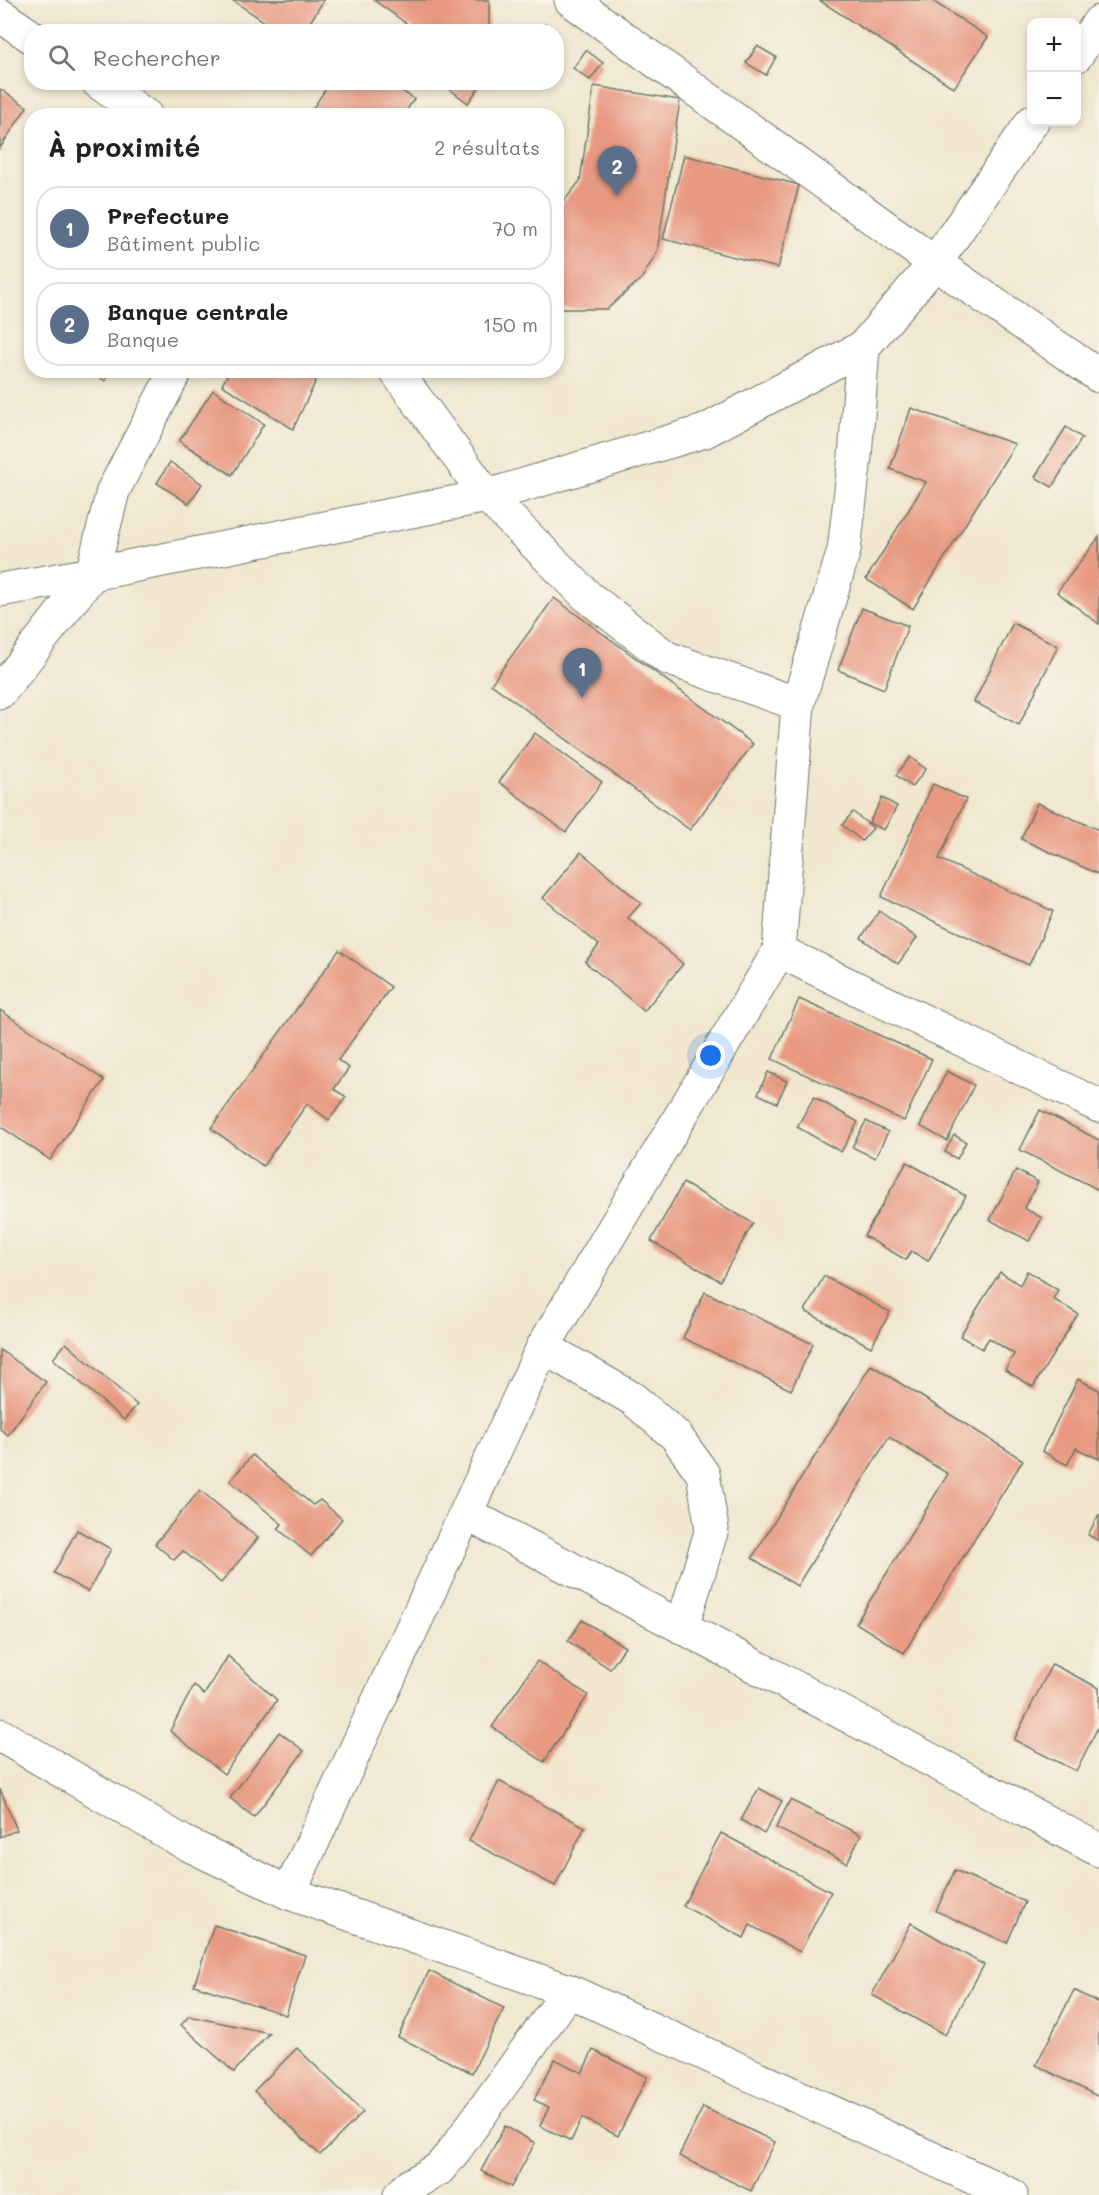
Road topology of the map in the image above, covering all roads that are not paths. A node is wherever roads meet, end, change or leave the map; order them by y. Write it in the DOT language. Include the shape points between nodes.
graph roads {
  1 [pos="571,0"];
  2 [pos="0,15"];
  3 [pos="1099,22"];
  4 [pos="24,32"];
  5 [pos="1081,50"];
  6 [pos="109,90"];
  7 [pos="135,108"];
  8 [pos="1029,126"];
  9 [pos="935,263"];
  10 [pos="863,347"];
  11 [pos="1093,366"];
  12 [pos="172,378"];
  13 [pos="401,378"];
  14 [pos="487,496"];
  15 [pos="92,574"];
  16 [pos="0,590"];
  17 [pos="0,692"];
  18 [pos="798,704"];
  19 [pos="779,951"];
  20 [pos="1099,1106"];
  21 [pos="543,1347"];
  22 [pos="467,1514"];
  23 [pos="682,1627"];
  24 [pos="0,1735"];
  25 [pos="1099,1850"];
  26 [pos="289,1893"];
  27 [pos="569,1991"];
  28 [pos="400,2195"];
  29 [pos="1011,2195"];
  1 -- 9 [label="street"];
  2 -- 4 [label="street"];
  3 -- 5 [label="street"];
  6 -- 7 [label="street"];
  8 -- 9 [label="street"];
  9 -- 10 [label="street"];
  9 -- 11 [label="street"];
  10 -- 14 [label="street" via="705,431"];
  10 -- 18 [label="street" via="844,550"];
  12 -- 15 [label="street" via="113,491"];
  13 -- 14 [label="street"];
  14 -- 15 [label="street"];
  14 -- 18 [label="street" via="587,596 667,658"];
  15 -- 16 [label="street"];
  15 -- 17 [label="street"];
  18 -- 19 [label="street"];
  19 -- 20 [label="street"];
  19 -- 21 [label="street"];
  21 -- 22 [label="street"];
  21 -- 23 [label="street" via="633,1400 676,1436 703,1474 712,1529"];
  22 -- 23 [label="street"];
  22 -- 26 [label="street"];
  23 -- 25 [label="street"];
  24 -- 26 [label="street" via="183,1842"];
  26 -- 27 [label="street"];
  27 -- 28 [label="street" via="454,2151 439,2169"];
  27 -- 29 [label="street"];
}
